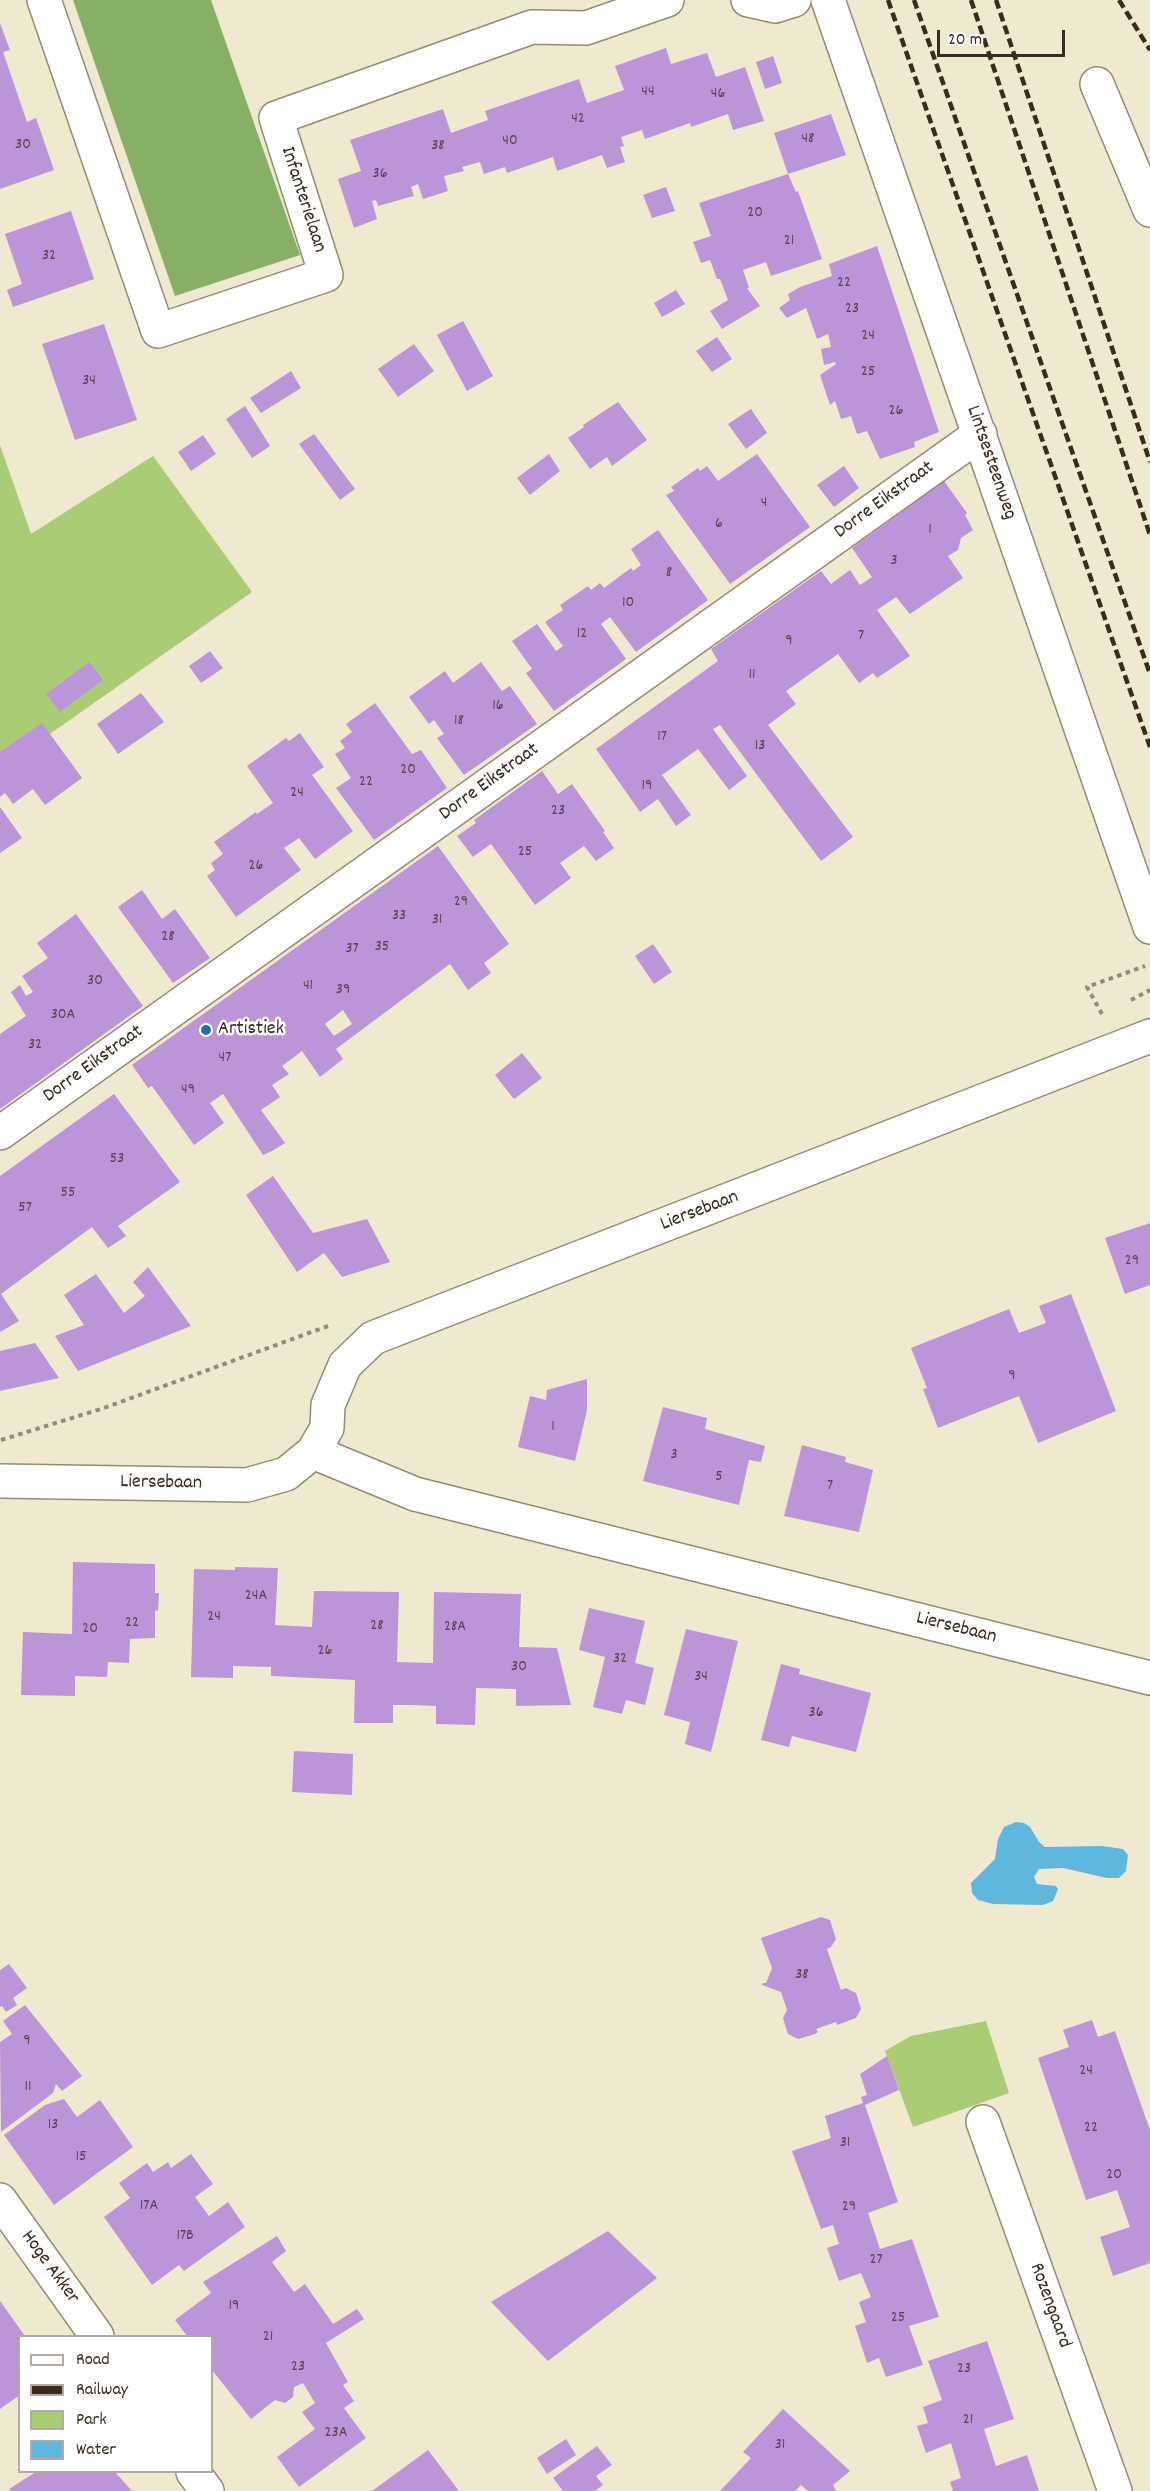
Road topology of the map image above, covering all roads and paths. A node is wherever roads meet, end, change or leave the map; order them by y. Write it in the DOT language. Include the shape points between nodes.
graph roads {
  1 [pos="44,0"];
  2 [pos="667,0"];
  3 [pos="748,0"];
  4 [pos="794,0"];
  5 [pos="828,0"];
  6 [pos="1097,84"];
  7 [pos="1150,210"];
  8 [pos="980,434"];
  9 [pos="1150,927"];
  10 [pos="1150,963"];
  11 [pos="1150,990"];
  12 [pos="1135,996"];
  13 [pos="1112,1036"];
  14 [pos="1150,1036"];
  15 [pos="0,1133"];
  16 [pos="332,1324"];
  17 [pos="0,1441"];
  18 [pos="313,1452"];
  19 [pos="0,1481"];
  20 [pos="1150,1678"];
  21 [pos="983,2122"];
  22 [pos="0,2200"];
  23 [pos="96,2335"];
  24 [pos="194,2473"];
  25 [pos="207,2491"];
  26 [pos="1115,2491"];
  1 -- 2 [label="street, Infanterielaan" via="158,331 326,275 276,118 532,27 586,28"];
  3 -- 4 [label="street" via="775,6"];
  5 -- 8 [label="street, Lintsesteenweg"];
  6 -- 7 [label="street"];
  8 -- 9 [label="street, Lintsesteenweg"];
  8 -- 15 [label="street, Dorre Eikstraat"];
  10 -- 13 [label="path" via="1088,987"];
  11 -- 12 [label="path"];
  13 -- 14 [label="street, Liersebaan"];
  13 -- 18 [label="street, Liersebaan" via="373,1338 345,1365 328,1405 327,1428"];
  16 -- 17 [label="path" via="104,1408"];
  18 -- 19 [label="street, Liersebaan" via="286,1474 247,1485"];
  18 -- 20 [label="street, Liersebaan" via="415,1494"];
  21 -- 26 [label="street, Rozengaard"];
  22 -- 23 [label="street, Hoge Akker"];
  24 -- 25 [label="street"];
}
